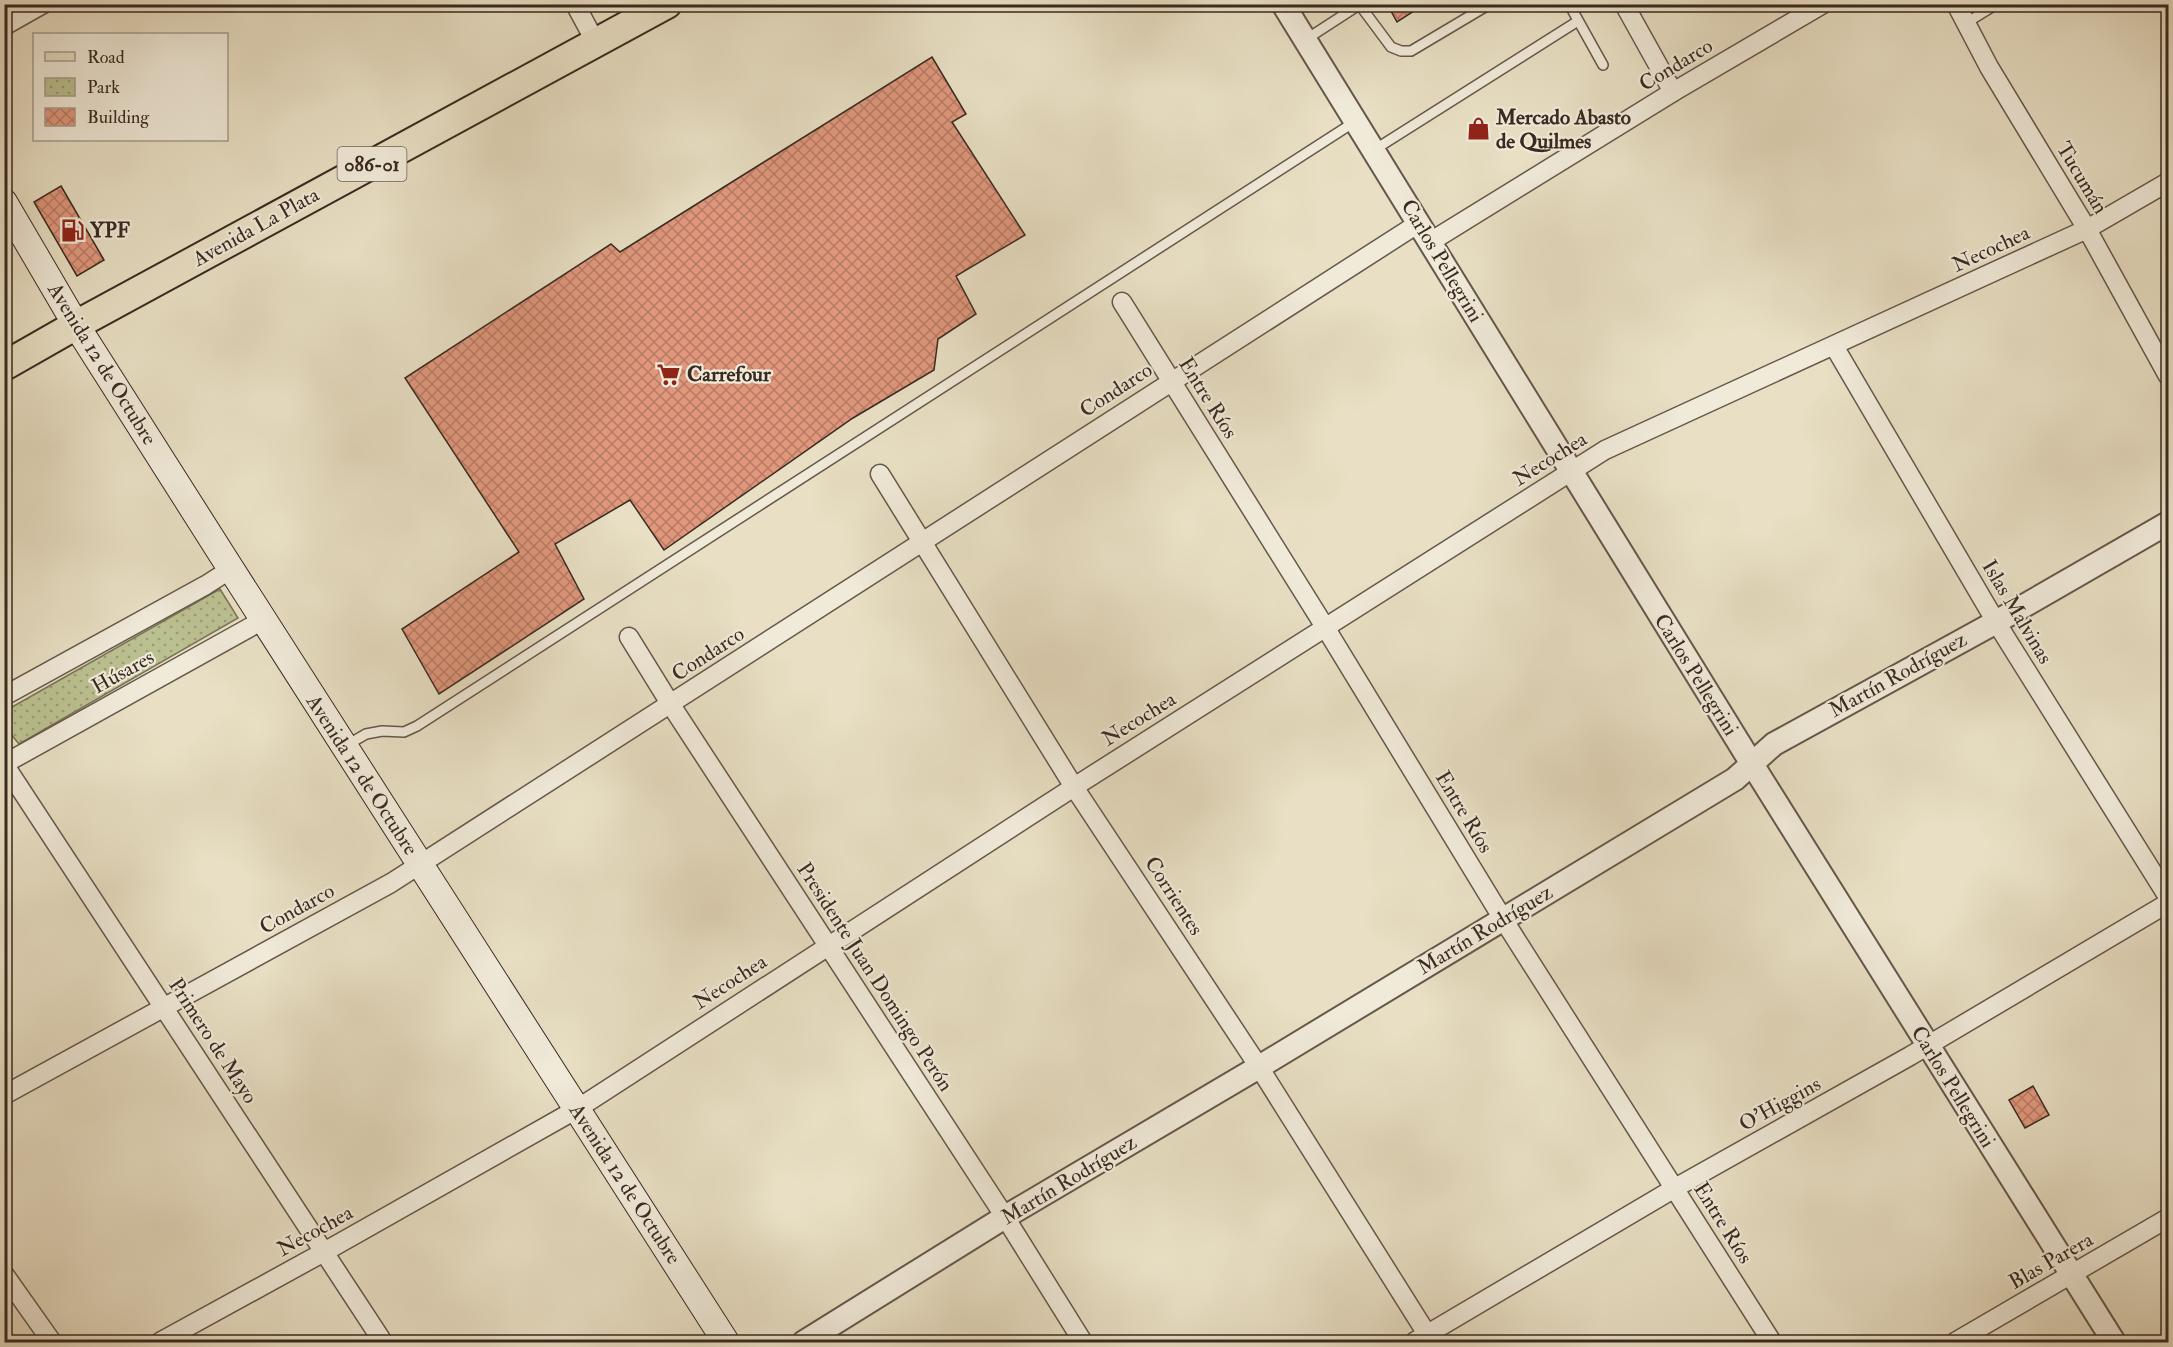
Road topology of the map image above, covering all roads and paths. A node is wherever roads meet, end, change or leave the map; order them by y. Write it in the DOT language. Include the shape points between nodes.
graph roads {
  1 [pos="44,4"];
  2 [pos="575,4"];
  3 [pos="667,4"];
  4 [pos="1283,4"];
  5 [pos="1490,4"];
  6 [pos="1569,4"];
  7 [pos="1624,4"];
  8 [pos="1823,4"];
  9 [pos="1956,4"];
  10 [pos="1997,4"];
  11 [pos="1359,5"];
  12 [pos="1578,21"];
  13 [pos="1966,23"];
  14 [pos="4,26"];
  15 [pos="1305,40"];
  16 [pos="596,43"];
  17 [pos="1603,65"];
  18 [pos="1673,92"];
  19 [pos="1356,121"];
  20 [pos="1374,150"];
  21 [pos="2169,183"];
  22 [pos="4,202"];
  23 [pos="2087,229"];
  24 [pos="1425,232"];
  25 [pos="1122,302"];
  26 [pos="76,325"];
  27 [pos="1834,346"];
  28 [pos="4,366"];
  29 [pos="2169,376"];
  30 [pos="1171,381"];
  31 [pos="1571,472"];
  32 [pos="880,474"];
  33 [pos="2169,523"];
  34 [pos="923,542"];
  35 [pos="231,569"];
  36 [pos="263,620"];
  37 [pos="1996,622"];
  38 [pos="1325,627"];
  39 [pos="629,637"];
  40 [pos="4,696"];
  41 [pos="670,705"];
  42 [pos="344,747"];
  43 [pos="4,764"];
  44 [pos="1752,765"];
  45 [pos="1074,787"];
  46 [pos="420,865"];
  47 [pos="2169,897"];
  48 [pos="2169,903"];
  49 [pos="1503,919"];
  50 [pos="828,945"];
  51 [pos="164,1007"];
  52 [pos="1927,1046"];
  53 [pos="1259,1067"];
  54 [pos="4,1095"];
  55 [pos="577,1109"];
  56 [pos="1675,1188"];
  57 [pos="1005,1217"];
  58 [pos="2169,1218"];
  59 [pos="324,1252"];
  60 [pos="4,1275"];
  61 [pos="2071,1275"];
  62 [pos="1424,1340"];
  63 [pos="52,1342"];
  64 [pos="160,1342"];
  65 [pos="383,1342"];
  66 [pos="726,1342"];
  67 [pos="804,1342"];
  68 [pos="1083,1342"];
  69 [pos="1772,1342"];
  70 [pos="1955,1342"];
  71 [pos="2114,1342"];
  1 -- 14 [label="street"];
  2 -- 16 [label="street"];
  3 -- 16 [label="main road, Avenida La Plata / 086-01"];
  4 -- 15 [label="street, Carlos Pellegrini"];
  5 -- 11 [label="lane" via="1411,51 1390,47"];
  6 -- 12 [label="lane"];
  7 -- 18 [label="street"];
  8 -- 18 [label="street, Condarco"];
  9 -- 13 [label="street, Tucumán"];
  10 -- 13 [label="lane"];
  11 -- 15 [label="lane"];
  12 -- 17 [label="lane"];
  12 -- 20 [label="lane"];
  13 -- 23 [label="street, Tucumán"];
  15 -- 19 [label="street, Carlos Pellegrini"];
  16 -- 26 [label="main road, Avenida La Plata / 086-01"];
  18 -- 24 [label="street, Condarco"];
  19 -- 20 [label="street, Carlos Pellegrini"];
  19 -- 42 [label="lane" via="417,726 404,732 366,734"];
  20 -- 24 [label="street, Carlos Pellegrini"];
  21 -- 23 [label="street, Necochea"];
  22 -- 26 [label="main road, Avenida 12 de Octubre"];
  23 -- 27 [label="street, Necochea"];
  23 -- 29 [label="street, Tucumán"];
  24 -- 30 [label="street, Condarco"];
  24 -- 31 [label="street, Carlos Pellegrini"];
  25 -- 30 [label="street, Entre Ríos"];
  26 -- 28 [label="main road, Avenida La Plata / 086-01"];
  26 -- 35 [label="main road, Avenida 12 de Octubre"];
  27 -- 31 [label="street, Necochea" via="1605,450"];
  27 -- 37 [label="street, Islas Malvinas"];
  30 -- 34 [label="street, Condarco"];
  30 -- 38 [label="street, Entre Ríos"];
  31 -- 38 [label="street, Necochea"];
  31 -- 44 [label="street, Carlos Pellegrini"];
  32 -- 34 [label="street, Corrientes"];
  33 -- 37 [label="street, Martín Rodríguez"];
  34 -- 41 [label="street, Condarco"];
  34 -- 45 [label="street, Corrientes"];
  35 -- 36 [label="main road, Avenida 12 de Octubre"];
  35 -- 40 [label="street, Húsares"];
  36 -- 42 [label="main road, Avenida 12 de Octubre"];
  36 -- 43 [label="street, Húsares"];
  37 -- 44 [label="street, Martín Rodríguez" via="1773,744"];
  37 -- 47 [label="street, Islas Malvinas"];
  38 -- 45 [label="street, Necochea"];
  38 -- 49 [label="street, Entre Ríos"];
  39 -- 41 [label="street, Presidente Juan Domingo Perón"];
  41 -- 46 [label="street, Condarco"];
  41 -- 50 [label="street, Presidente Juan Domingo Perón"];
  42 -- 46 [label="main road, Avenida 12 de Octubre"];
  43 -- 51 [label="street, Primero de Mayo"];
  44 -- 49 [label="street, Martín Rodríguez"];
  44 -- 52 [label="street, Carlos Pellegrini"];
  45 -- 50 [label="street, Necochea"];
  45 -- 53 [label="street, Corrientes"];
  46 -- 51 [label="street, Condarco"];
  46 -- 55 [label="main road, Avenida 12 de Octubre"];
  48 -- 52 [label="street, O'Higgins"];
  49 -- 53 [label="street, Martín Rodríguez"];
  49 -- 56 [label="street, Entre Ríos"];
  50 -- 55 [label="street, Necochea"];
  50 -- 57 [label="street, Presidente Juan Domingo Perón"];
  51 -- 54 [label="street, Condarco"];
  51 -- 59 [label="street, Primero de Mayo"];
  52 -- 56 [label="street, O'Higgins"];
  52 -- 61 [label="street, Carlos Pellegrini"];
  53 -- 57 [label="street, Martín Rodríguez"];
  53 -- 62 [label="street, Corrientes"];
  55 -- 59 [label="street, Necochea"];
  55 -- 66 [label="main road, Avenida 12 de Octubre"];
  56 -- 62 [label="street, O'Higgins"];
  56 -- 69 [label="street, Entre Ríos"];
  57 -- 67 [label="street, Martín Rodríguez"];
  57 -- 68 [label="street, Presidente Juan Domingo Perón"];
  58 -- 61 [label="street, Blas Parera"];
  59 -- 64 [label="street, Necochea"];
  59 -- 65 [label="street, Primero de Mayo"];
  60 -- 63 [label="street"];
  61 -- 70 [label="street, Blas Parera"];
  61 -- 71 [label="street, Carlos Pellegrini"];
}
